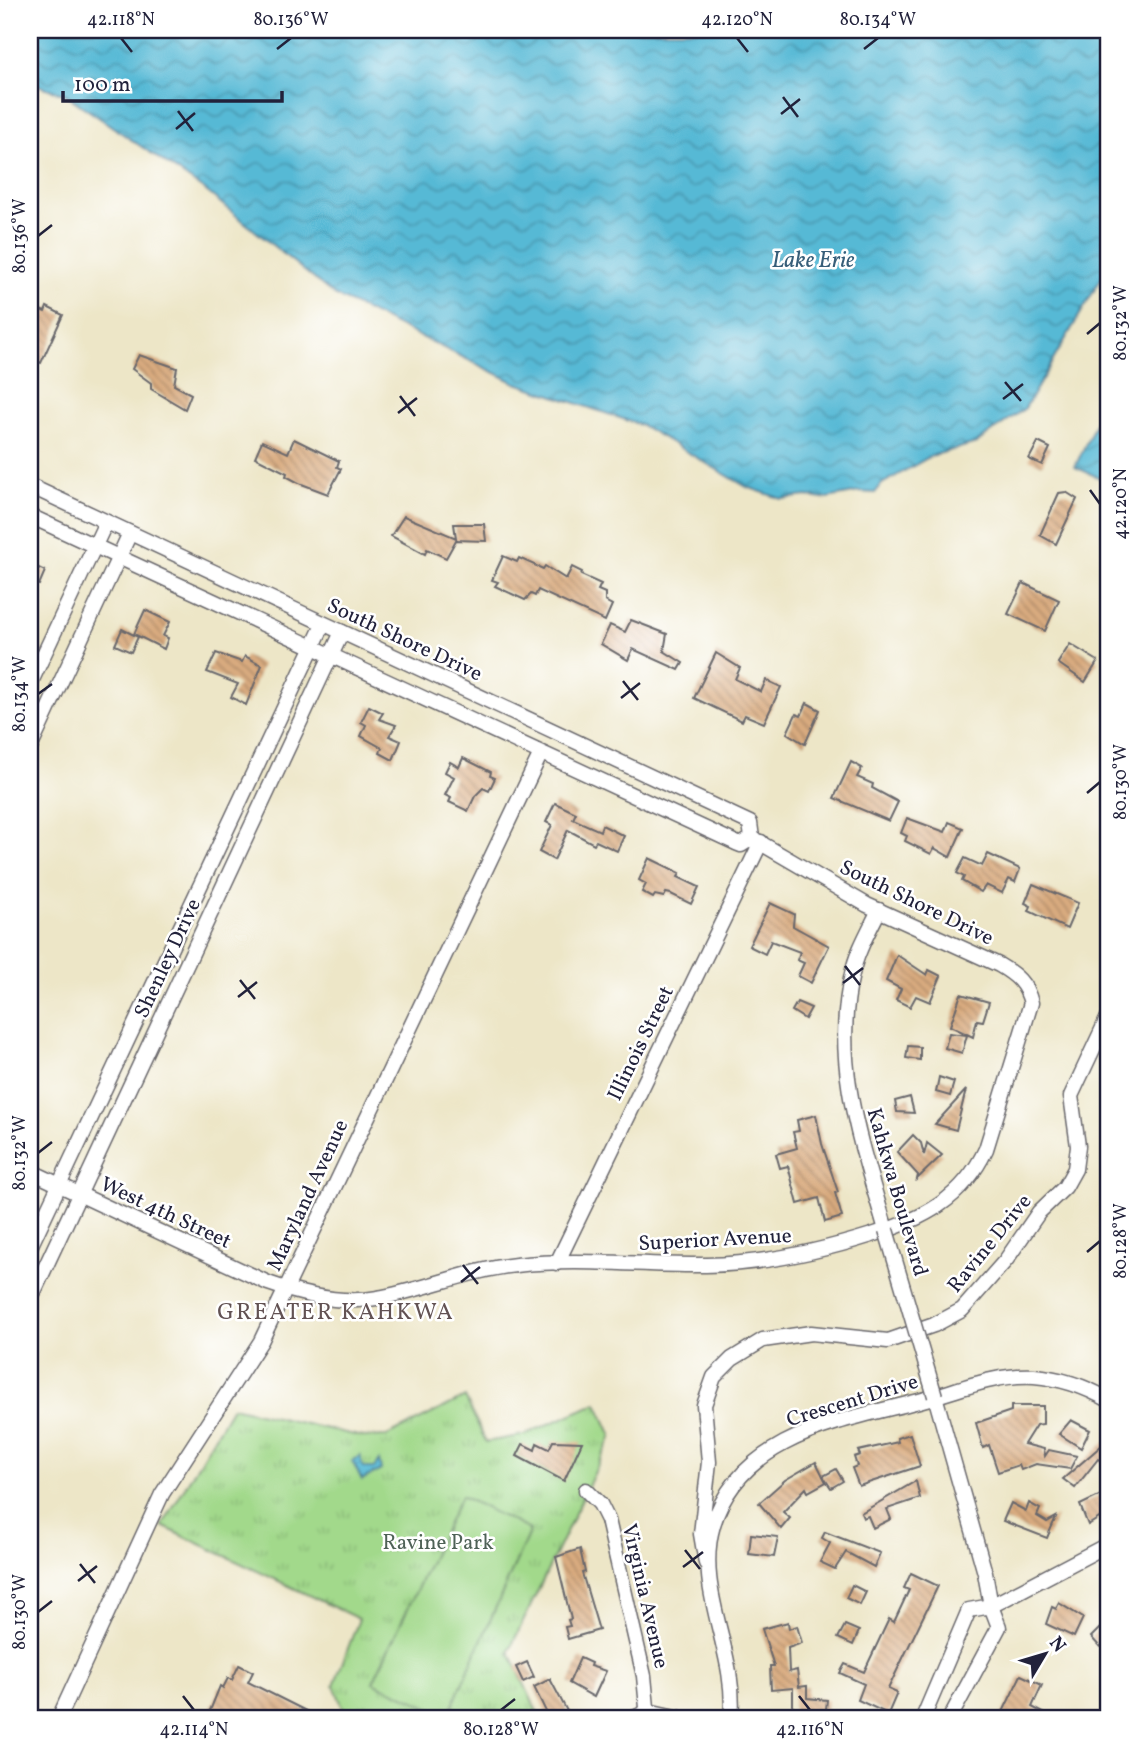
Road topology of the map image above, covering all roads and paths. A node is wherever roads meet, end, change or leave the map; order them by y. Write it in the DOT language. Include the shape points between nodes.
graph roads {
  1 [pos="30,486"];
  2 [pos="30,516"];
  3 [pos="106,522"];
  4 [pos="130,533"];
  5 [pos="94,546"];
  6 [pos="119,558"];
  7 [pos="323,625"];
  8 [pos="342,632"];
  9 [pos="311,648"];
  10 [pos="331,657"];
  11 [pos="30,684"];
  12 [pos="30,748"];
  13 [pos="540,755"];
  14 [pos="756,840"];
  15 [pos="879,910"];
  16 [pos="1025,986"];
  17 [pos="1109,1015"];
  18 [pos="30,1171"];
  19 [pos="59,1185"];
  20 [pos="80,1194"];
  21 [pos="886,1230"];
  22 [pos="30,1247"];
  23 [pos="557,1263"];
  24 [pos="286,1289"];
  25 [pos="30,1300"];
  26 [pos="935,1396"];
  27 [pos="1109,1400"];
  28 [pos="586,1490"];
  29 [pos="1109,1544"];
  30 [pos="706,1563"];
  31 [pos="991,1606"];
  32 [pos="648,1715"];
  33 [pos="59,1718"];
  34 [pos="634,1718"];
  35 [pos="680,1718"];
  36 [pos="732,1718"];
  37 [pos="923,1718"];
  38 [pos="950,1718"];
  1 -- 3 [label="street, South Shore Drive"];
  2 -- 5 [label="street, South Shore Drive"];
  3 -- 4 [label="street, South Shore Drive"];
  3 -- 5 [label="street"];
  4 -- 6 [label="street"];
  4 -- 7 [label="street, South Shore Drive"];
  5 -- 6 [label="street, South Shore Drive"];
  5 -- 11 [label="street"];
  6 -- 9 [label="street, South Shore Drive"];
  6 -- 12 [label="street"];
  7 -- 8 [label="street, South Shore Drive"];
  7 -- 9 [label="street, Shenley Drive"];
  8 -- 10 [label="street, Shenley Drive"];
  8 -- 14 [label="street, South Shore Drive" via="750,823"];
  9 -- 10 [label="street, South Shore Drive"];
  9 -- 19 [label="street, Shenley Drive"];
  10 -- 13 [label="street, South Shore Drive"];
  10 -- 20 [label="street, Shenley Drive"];
  13 -- 14 [label="street, South Shore Drive" via="741,845"];
  13 -- 24 [label="street, Maryland Avenue"];
  14 -- 15 [label="street, South Shore Drive"];
  14 -- 23 [label="street, Illinois Street"];
  15 -- 16 [label="street, South Shore Drive" via="999,965"];
  15 -- 21 [label="street, Kahkwa Boulevard" via="852,974 845,1012 845,1057 858,1134"];
  16 -- 21 [label="street, Superior Avenue" via="1031,1003 978,1166 938,1208"];
  17 -- 30 [label="street, Ravine Drive" via="1070,1096 1078,1146 1075,1169 962,1310 888,1341 811,1333 763,1340 732,1359 714,1377 704,1405 709,1462 701,1534"];
  18 -- 19 [label="street, West 4th Street"];
  19 -- 20 [label="street, West 4th Street"];
  19 -- 22 [label="street, Shenley Drive"];
  20 -- 24 [label="street, West 4th Street"];
  20 -- 25 [label="street, Shenley Drive"];
  21 -- 23 [label="street, Superior Avenue" via="811,1254 763,1260 709,1265"];
  21 -- 26 [label="street, Kahkwa Boulevard, bridge"];
  23 -- 24 [label="street, Superior Avenue" via="464,1273 377,1298 321,1297"];
  24 -- 33 [label="street, Maryland Avenue" via="261,1342 163,1494"];
  26 -- 27 [label="street, Crescent Drive" via="1001,1377 1034,1376 1070,1383"];
  26 -- 30 [label="street, Crescent Drive" via="813,1429 764,1454 725,1495 712,1528"];
  26 -- 31 [label="street, Kahkwa Boulevard"];
  28 -- 32 [label="street, Virginia Avenue" via="608,1520 644,1676"];
  29 -- 31 [label="street"];
  30 -- 36 [label="street, Crescent Drive" via="730,1667"];
  31 -- 37 [label="street" via="969,1610"];
  31 -- 38 [label="street, Kahkwa Boulevard" via="999,1628"];
  32 -- 34 [label="street"];
  32 -- 35 [label="street"];
}
